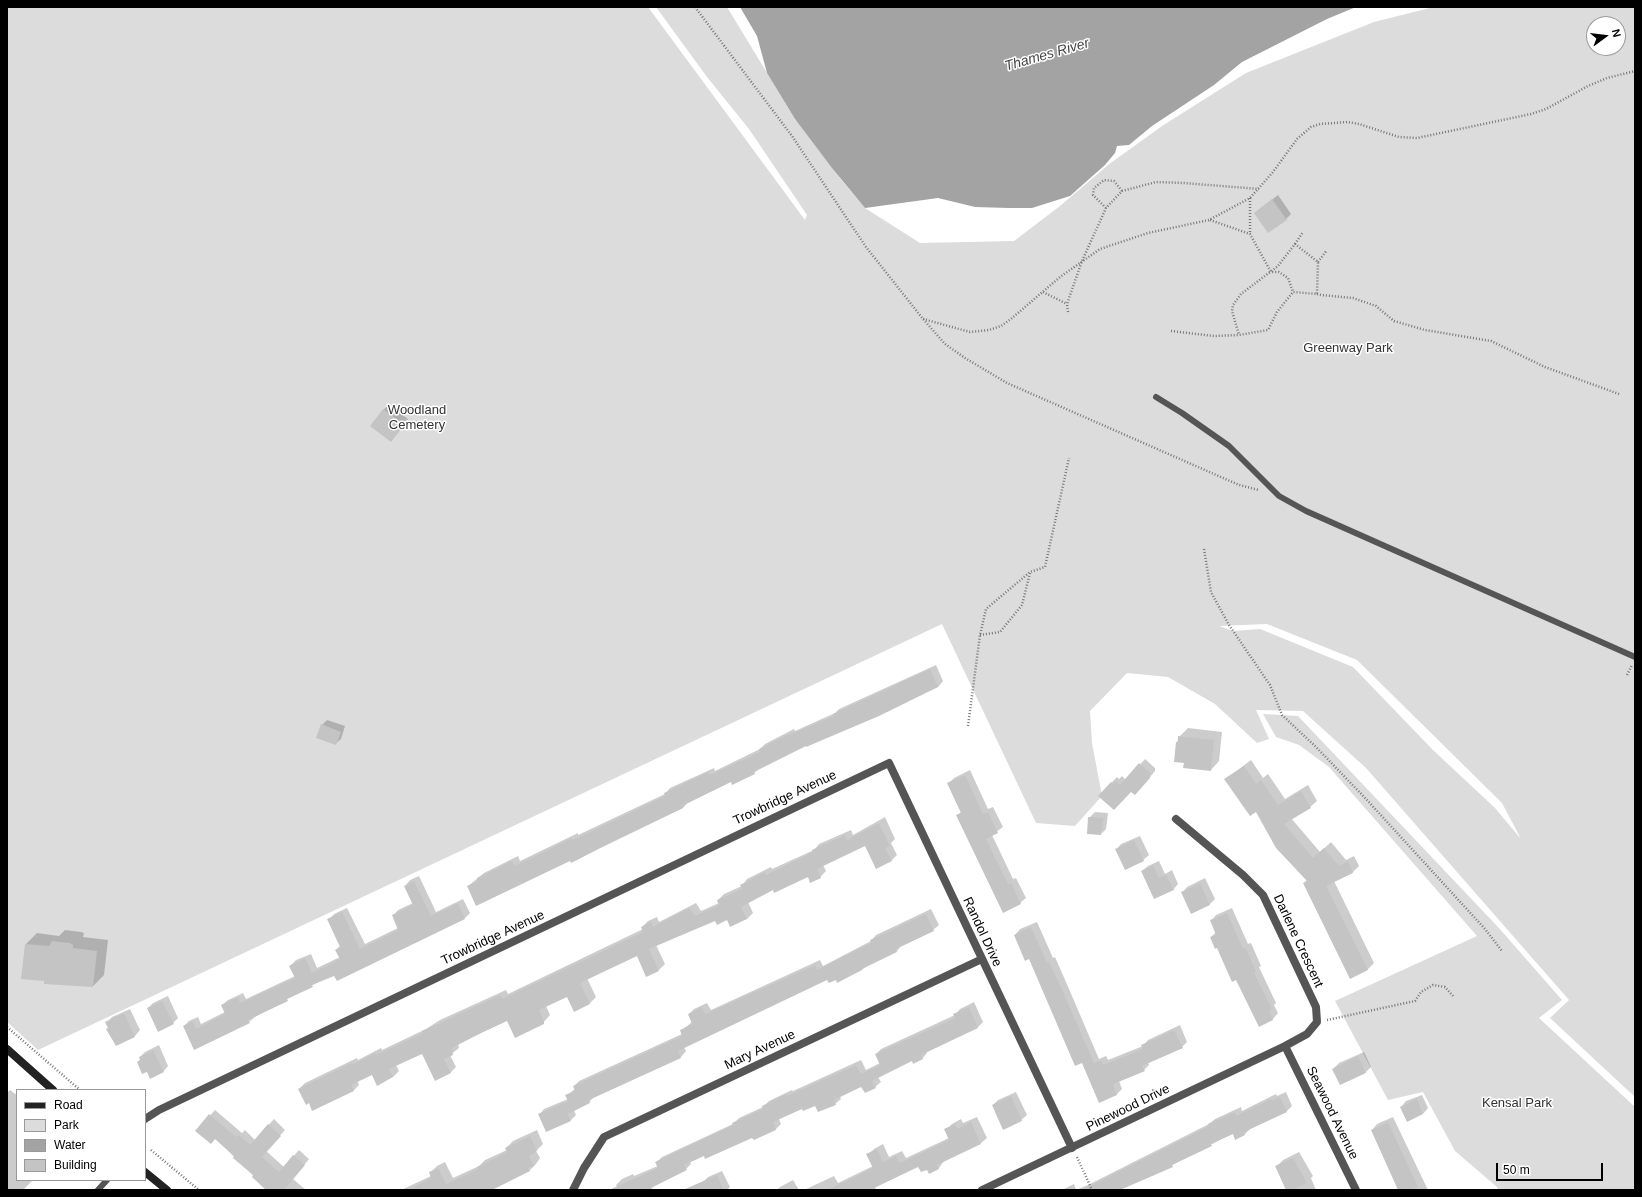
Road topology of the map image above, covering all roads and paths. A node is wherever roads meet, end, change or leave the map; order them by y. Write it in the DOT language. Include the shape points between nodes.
graph roads {
  1 [pos="695,7"];
  2 [pos="1635,71"];
  3 [pos="1259,189"];
  4 [pos="1122,191"];
  5 [pos="1250,198"];
  6 [pos="1106,208"];
  7 [pos="1209,220"];
  8 [pos="1303,232"];
  9 [pos="1250,234"];
  10 [pos="1294,244"];
  11 [pos="1327,250"];
  12 [pos="1082,261"];
  13 [pos="1318,262"];
  14 [pos="1271,272"];
  15 [pos="1043,292"];
  16 [pos="1293,292"];
  17 [pos="1317,294"];
  18 [pos="1067,304"];
  19 [pos="1068,312"];
  20 [pos="923,319"];
  21 [pos="1171,331"];
  22 [pos="1239,335"];
  23 [pos="1620,394"];
  24 [pos="1156,397"];
  25 [pos="1069,458"];
  26 [pos="1279,496"];
  27 [pos="1204,549"];
  28 [pos="1030,572"];
  29 [pos="980,634"];
  30 [pos="1635,657"];
  31 [pos="968,726"];
  32 [pos="852,780"];
  33 [pos="1176,819"];
  34 [pos="1502,951"];
  35 [pos="982,959"];
  36 [pos="1453,996"];
  37 [pos="1317,1022"];
  38 [pos="7,1027"];
  39 [pos="1285,1046"];
  40 [pos="7,1049"];
  41 [pos="52,1089"];
  42 [pos="79,1089"];
  43 [pos="146,1118"];
  44 [pos="1072,1148"];
  45 [pos="151,1150"];
  46 [pos="146,1173"];
  47 [pos="106,1181"];
  48 [pos="98,1190"];
  49 [pos="167,1190"];
  50 [pos="199,1190"];
  51 [pos="574,1190"];
  52 [pos="982,1190"];
  53 [pos="1092,1190"];
  54 [pos="1356,1190"];
  1 -- 20 [label="path" via="792,136 866,247"];
  2 -- 3 [label="path" via="1607,78 1531,114 1416,138 1398,137 1348,122 1320,124 1307,130 1297,139"];
  3 -- 4 [label="path" via="1156,182"];
  3 -- 5 [label="path"];
  4 -- 6 [label="path"];
  4 -- 6 [label="path" via="1115,183 1104,180 1094,188 1093,194"];
  5 -- 7 [label="path"];
  5 -- 9 [label="path"];
  6 -- 12 [label="path"];
  7 -- 9 [label="path"];
  7 -- 12 [label="path" via="1120,241 1100,249"];
  8 -- 10 [label="path"];
  9 -- 14 [label="path"];
  10 -- 13 [label="path"];
  10 -- 14 [label="path"];
  11 -- 13 [label="path"];
  12 -- 15 [label="path"];
  12 -- 18 [label="path"];
  13 -- 17 [label="path"];
  14 -- 16 [label="path" via="1279,272 1288,278"];
  14 -- 22 [label="path" via="1241,294 1233,305 1233,318"];
  15 -- 18 [label="path"];
  15 -- 20 [label="path" via="1011,320 989,330 970,332"];
  16 -- 17 [label="path"];
  16 -- 22 [label="path" via="1277,312 1268,330"];
  17 -- 23 [label="path" via="1353,298 1376,306 1394,322 1491,341 1545,367"];
  18 -- 19 [label="path"];
  20 -- 26 [label="path" via="945,344 1007,383 1239,485"];
  21 -- 22 [label="path" via="1214,336"];
  24 -- 26 [label="lane" via="1229,446"];
  25 -- 28 [label="path" via="1045,566"];
  26 -- 30 [label="lane" via="1306,512"];
  27 -- 34 [label="path" via="1212,592 1229,625 1270,685 1282,715 1367,800"];
  28 -- 29 [label="path" via="986,609"];
  28 -- 29 [label="path" via="1022,605 1000,632"];
  29 -- 31 [label="path"];
  32 -- 35 [label="street, Randol Drive" via="889,763"];
  32 -- 43 [label="street, Trowbridge Avenue"];
  33 -- 37 [label="street, Darlene Crescent" via="1263,895 1316,1007"];
  35 -- 44 [label="street, Randol Drive"];
  35 -- 51 [label="street, Mary Avenue" via="604,1137 584,1168"];
  36 -- 37 [label="path" via="1445,987 1433,985 1421,992 1415,1001"];
  37 -- 39 [label="street" via="1307,1034"];
  38 -- 42 [label="path"];
  39 -- 44 [label="street, Pinewood Drive"];
  39 -- 54 [label="street, Seawood Avenue"];
  40 -- 41 [label="main road"];
  44 -- 52 [label="street, Pinewood Drive"];
  44 -- 53 [label="path"];
  45 -- 50 [label="path"];
  46 -- 49 [label="main road"];
  47 -- 48 [label="lane"];
}
